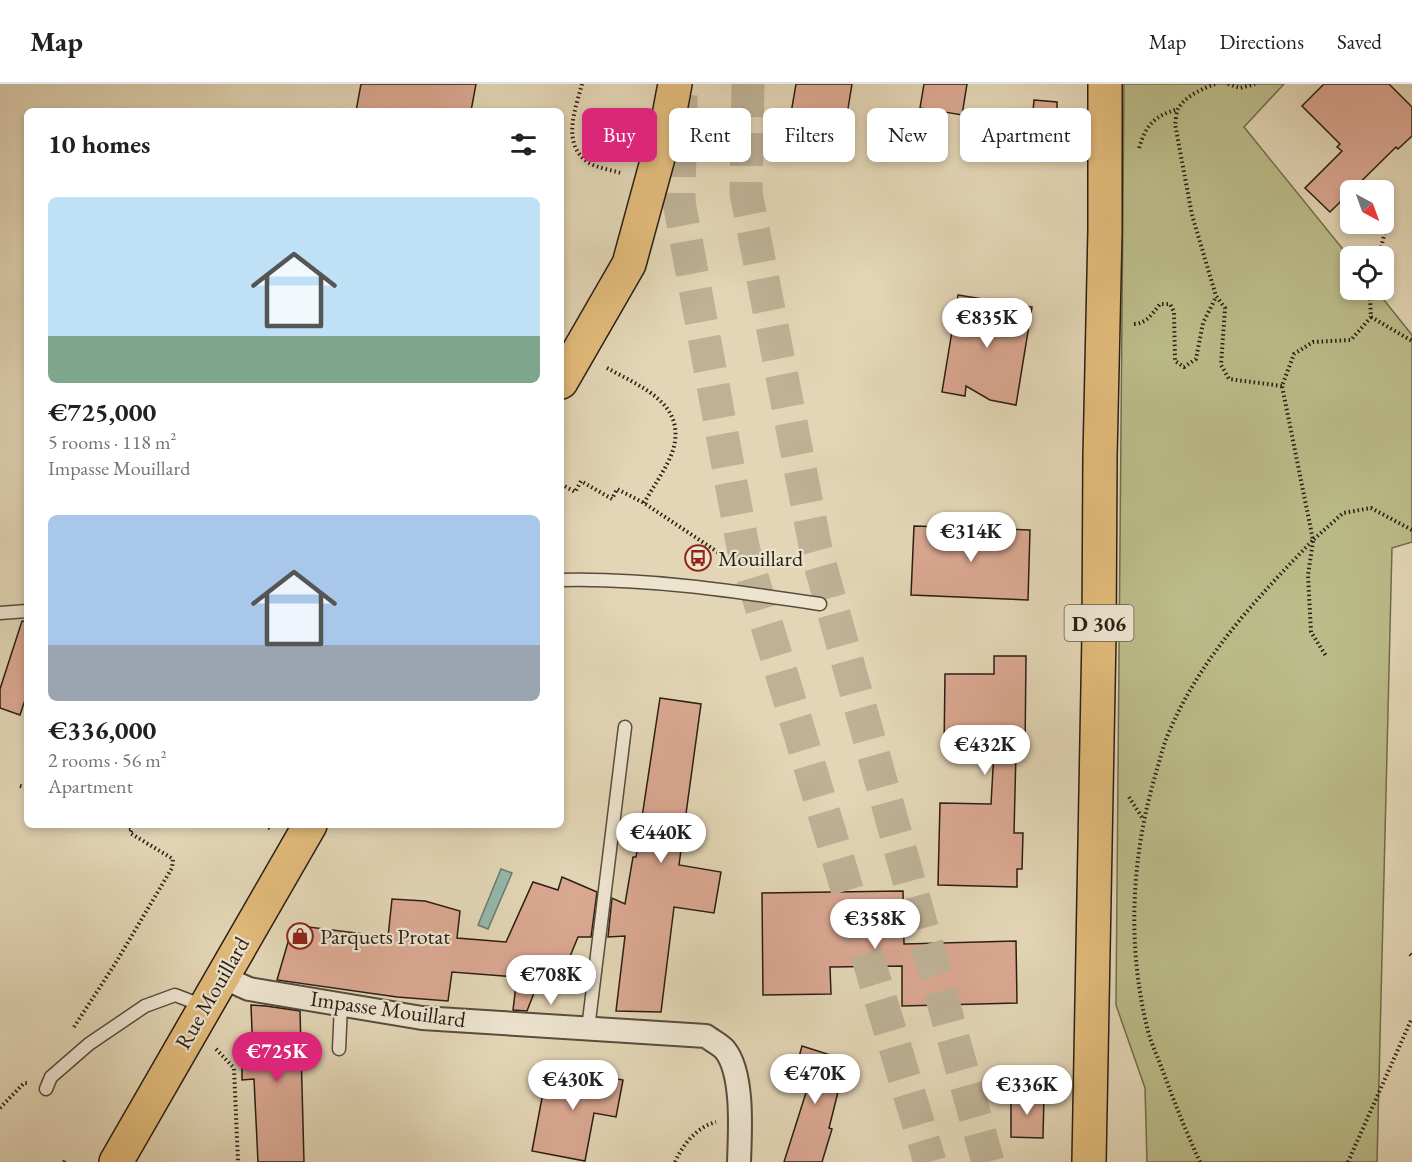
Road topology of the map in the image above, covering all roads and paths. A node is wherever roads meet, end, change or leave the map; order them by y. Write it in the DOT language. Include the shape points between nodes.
graph roads {
  1 [pos="582,84"];
  2 [pos="675,84"];
  3 [pos="1105,84"];
  4 [pos="1215,84"];
  5 [pos="1228,84"];
  6 [pos="1255,84"];
  7 [pos="651,181"];
  8 [pos="1216,296"];
  9 [pos="1370,300"];
  10 [pos="1371,317"];
  11 [pos="1133,324"];
  12 [pos="1412,341"];
  13 [pos="607,368"];
  14 [pos="564,377"];
  15 [pos="1282,386"];
  16 [pos="564,486"];
  17 [pos="644,503"];
  18 [pos="1412,530"];
  19 [pos="1313,540"];
  20 [pos="727,570"];
  21 [pos="564,580"];
  22 [pos="820,604"];
  23 [pos="24,611"];
  24 [pos="0,613"];
  25 [pos="1326,656"];
  26 [pos="625,727"];
  27 [pos="20,786"];
  28 [pos="24,787"];
  29 [pos="130,828"];
  30 [pos="308,828"];
  31 [pos="222,977"];
  32 [pos="341,1005"];
  33 [pos="205,1006"];
  34 [pos="1412,1018"];
  35 [pos="588,1029"];
  36 [pos="71,1032"];
  37 [pos="216,1048"];
  38 [pos="339,1049"];
  39 [pos="46,1089"];
  40 [pos="740,1115"];
  41 [pos="116,1162"];
  42 [pos="238,1162"];
  43 [pos="675,1162"];
  44 [pos="739,1162"];
  45 [pos="1089,1162"];
  46 [pos="1200,1162"];
  47 [pos="1348,1162"];
  1 -- 7 [label="path" via="571,128 577,153 591,164"];
  2 -- 7 [label="main road"];
  3 -- 45 [label="main road, D 306"];
  4 -- 8 [label="path" via="1189,98 1178,109 1175,124 1192,215"];
  5 -- 6 [label="path" via="1240,88"];
  7 -- 14 [label="main road" via="629,264"];
  8 -- 11 [label="path" via="1203,322 1196,359 1184,367 1175,361 1174,312 1170,304 1160,304 1149,319"];
  8 -- 15 [label="path" via="1225,308 1221,365 1229,379"];
  9 -- 10 [label="path"];
  10 -- 12 [label="path"];
  10 -- 15 [label="path" via="1351,340 1313,342 1294,354"];
  13 -- 17 [label="path" via="654,394 666,405 673,420 672,451"];
  15 -- 19 [label="path"];
  16 -- 17 [label="path" via="575,492 581,481 612,499 617,489"];
  17 -- 20 [label="path" via="725,557"];
  18 -- 19 [label="path" via="1371,508 1343,513"];
  19 -- 25 [label="path" via="1308,575 1311,632"];
  19 -- 46 [label="path" via="1246,612 1199,676 1169,732 1143,819 1135,884 1134,948 1147,1028"];
  21 -- 22 [label="lane" via="656,582"];
  23 -- 24 [label="lane"];
  26 -- 35 [label="lane"];
  27 -- 28 [label="path"];
  29 -- 36 [label="path" via="130,833 173,859 172,868"];
  30 -- 31 [label="main road, Rue Mouillard"];
  31 -- 32 [label="street, Impasse Mouillard" via="249,989"];
  31 -- 33 [label="main road, Rue Mouillard"];
  32 -- 35 [label="street, Impasse Mouillard" via="422,1018"];
  32 -- 38 [label="lane"];
  33 -- 39 [label="lane" via="175,995 145,1006 89,1044 51,1077"];
  33 -- 41 [label="main road, Rue Mouillard"];
  34 -- 47 [label="path"];
  35 -- 40 [label="street, Impasse Mouillard" via="706,1036 725,1050 737,1079"];
  37 -- 42 [label="path" via="234,1068"];
  40 -- 43 [label="path" via="708,1124 688,1141"];
  40 -- 44 [label="street, Impasse Mouillard"];
}
